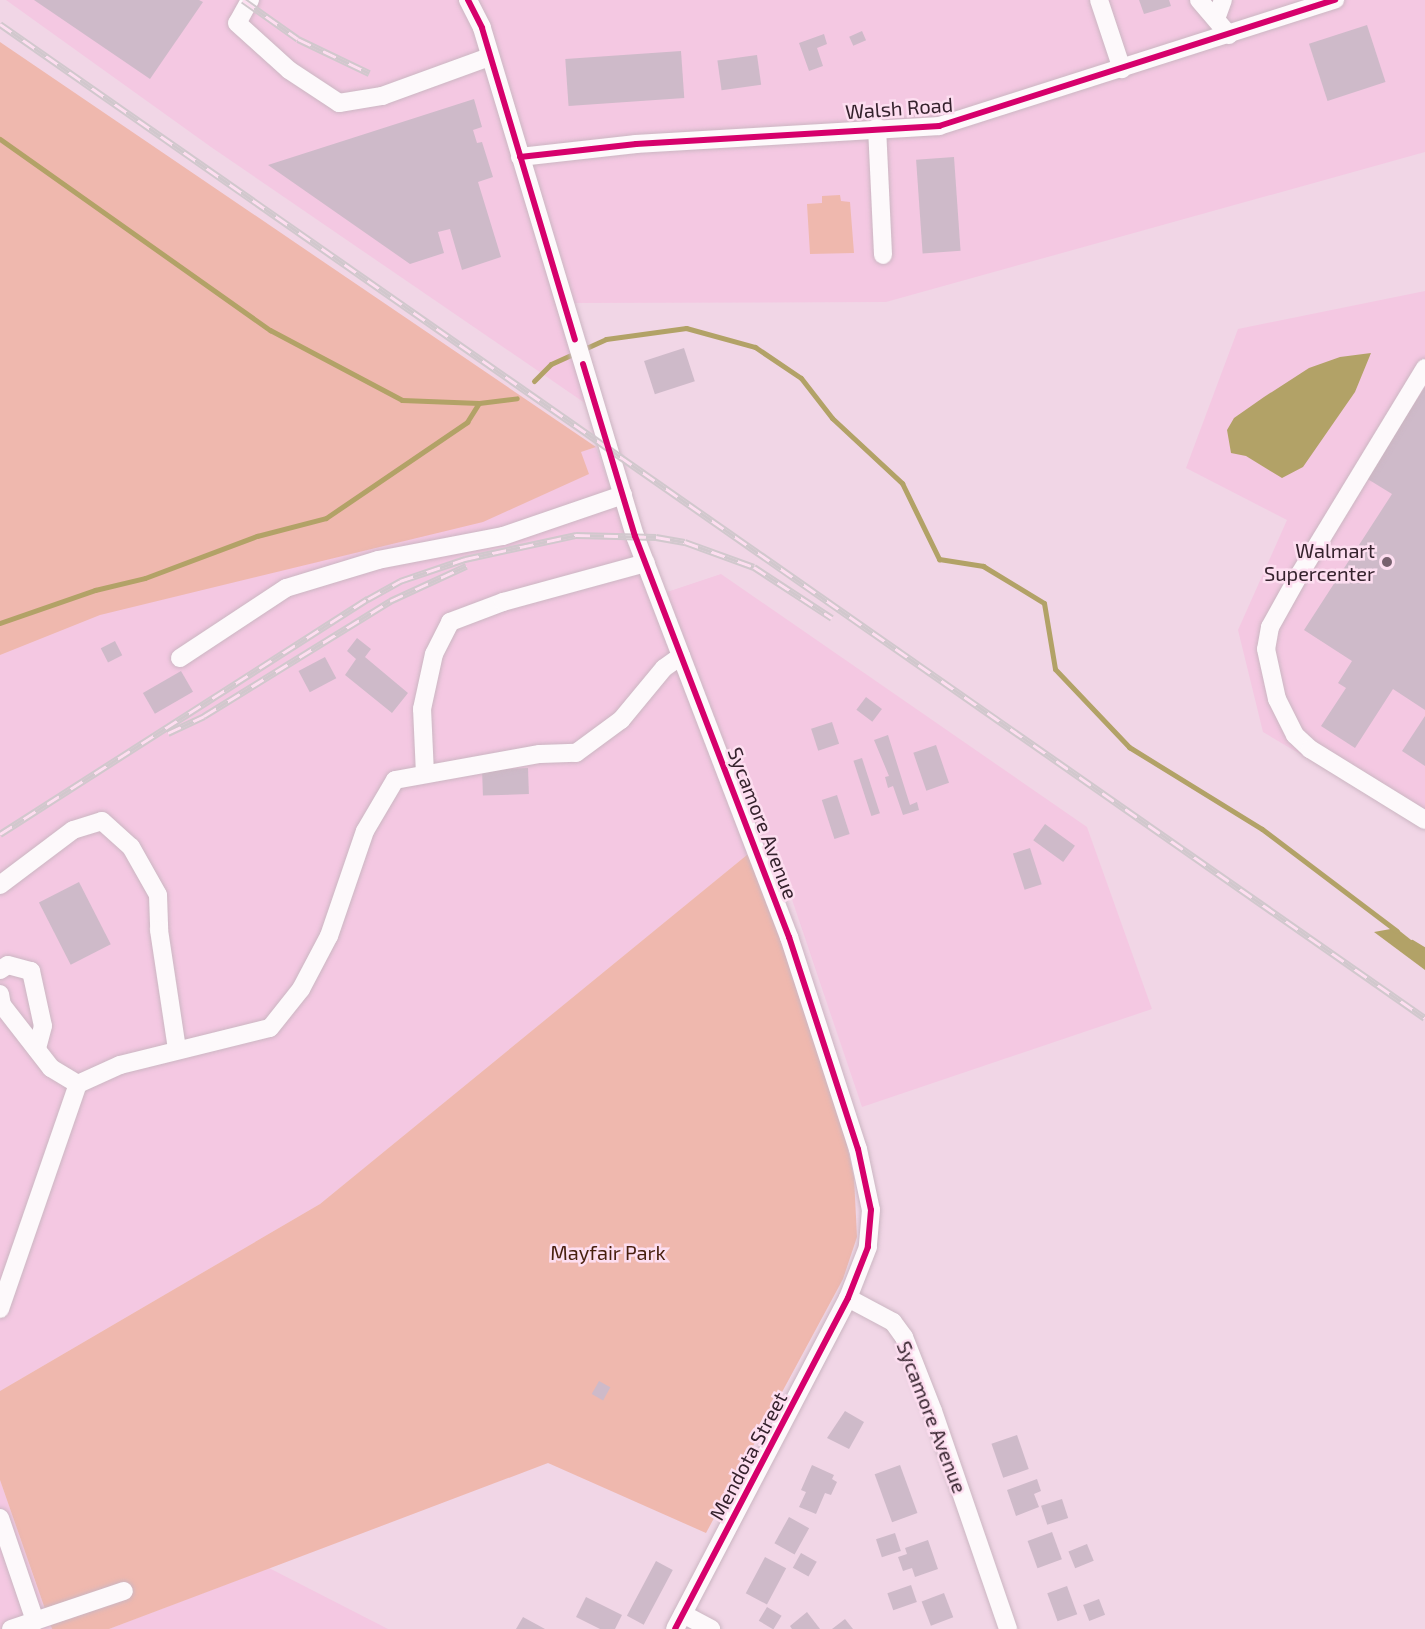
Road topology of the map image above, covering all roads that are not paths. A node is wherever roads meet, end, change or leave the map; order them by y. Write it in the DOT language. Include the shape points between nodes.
graph roads {
  1 [pos="250,0"];
  2 [pos="468,0"];
  3 [pos="1099,0"];
  4 [pos="1199,0"];
  5 [pos="1223,0"];
  6 [pos="1335,0"];
  7 [pos="1216,19"];
  8 [pos="1229,35"];
  9 [pos="489,57"];
  10 [pos="1122,69"];
  11 [pos="877,127"];
  12 [pos="520,157"];
  13 [pos="883,255"];
  14 [pos="1425,368"];
  15 [pos="623,495"];
  16 [pos="646,563"];
  17 [pos="681,656"];
  18 [pos="180,658"];
  19 [pos="425,774"];
  20 [pos="1425,820"];
  21 [pos="0,885"];
  22 [pos="0,970"];
  23 [pos="0,994"];
  24 [pos="37,1049"];
  25 [pos="177,1049"];
  26 [pos="78,1084"];
  27 [pos="849,1298"];
  28 [pos="0,1309"];
  29 [pos="0,1518"];
  30 [pos="124,1591"];
  31 [pos="35,1621"];
  32 [pos="679,1622"];
  33 [pos="11,1629"];
  34 [pos="711,1629"];
  35 [pos="1008,1629"];
  1 -- 9 [label="street" via="237,23 289,70 339,103 382,96"];
  2 -- 9 [label="street, Sycamore Avenue" via="482,28"];
  3 -- 10 [label="street"];
  4 -- 7 [label="street"];
  5 -- 7 [label="street"];
  6 -- 8 [label="street, Walsh Road"];
  7 -- 8 [label="street"];
  8 -- 10 [label="street, Walsh Road"];
  9 -- 12 [label="street, Sycamore Avenue"];
  10 -- 11 [label="street, Walsh Road" via="950,123"];
  11 -- 12 [label="street, Walsh Road" via="636,144"];
  11 -- 13 [label="street"];
  12 -- 15 [label="street, Sycamore Avenue"];
  14 -- 20 [label="street" via="1299,575 1270,627 1266,649 1276,699 1295,735 1310,749"];
  15 -- 16 [label="street, Sycamore Avenue"];
  15 -- 18 [label="street" via="503,536 378,560 286,588"];
  16 -- 17 [label="street, Sycamore Avenue"];
  16 -- 19 [label="street" via="503,602 450,622 434,654 422,709"];
  17 -- 19 [label="street" via="664,668 621,720 576,753 540,754"];
  17 -- 27 [label="street, Sycamore Avenue" via="789,937 858,1149 871,1210 868,1247"];
  19 -- 25 [label="street" via="395,780 365,831 329,936 301,989 270,1028"];
  21 -- 25 [label="street" via="73,830 102,821 131,847 158,895 159,930"];
  22 -- 24 [label="street" via="8,965 31,971 43,1026"];
  23 -- 24 [label="street" via="2,1005"];
  24 -- 26 [label="street" via="51,1068"];
  25 -- 26 [label="street" via="120,1065"];
  26 -- 28 [label="street"];
  27 -- 32 [label="street, Mendota Street"];
  27 -- 35 [label="street, Sycamore Avenue" via="893,1322 904,1337"];
  29 -- 31 [label="street"];
  30 -- 31 [label="street"];
  31 -- 33 [label="street"];
  32 -- 34 [label="street"];
}
